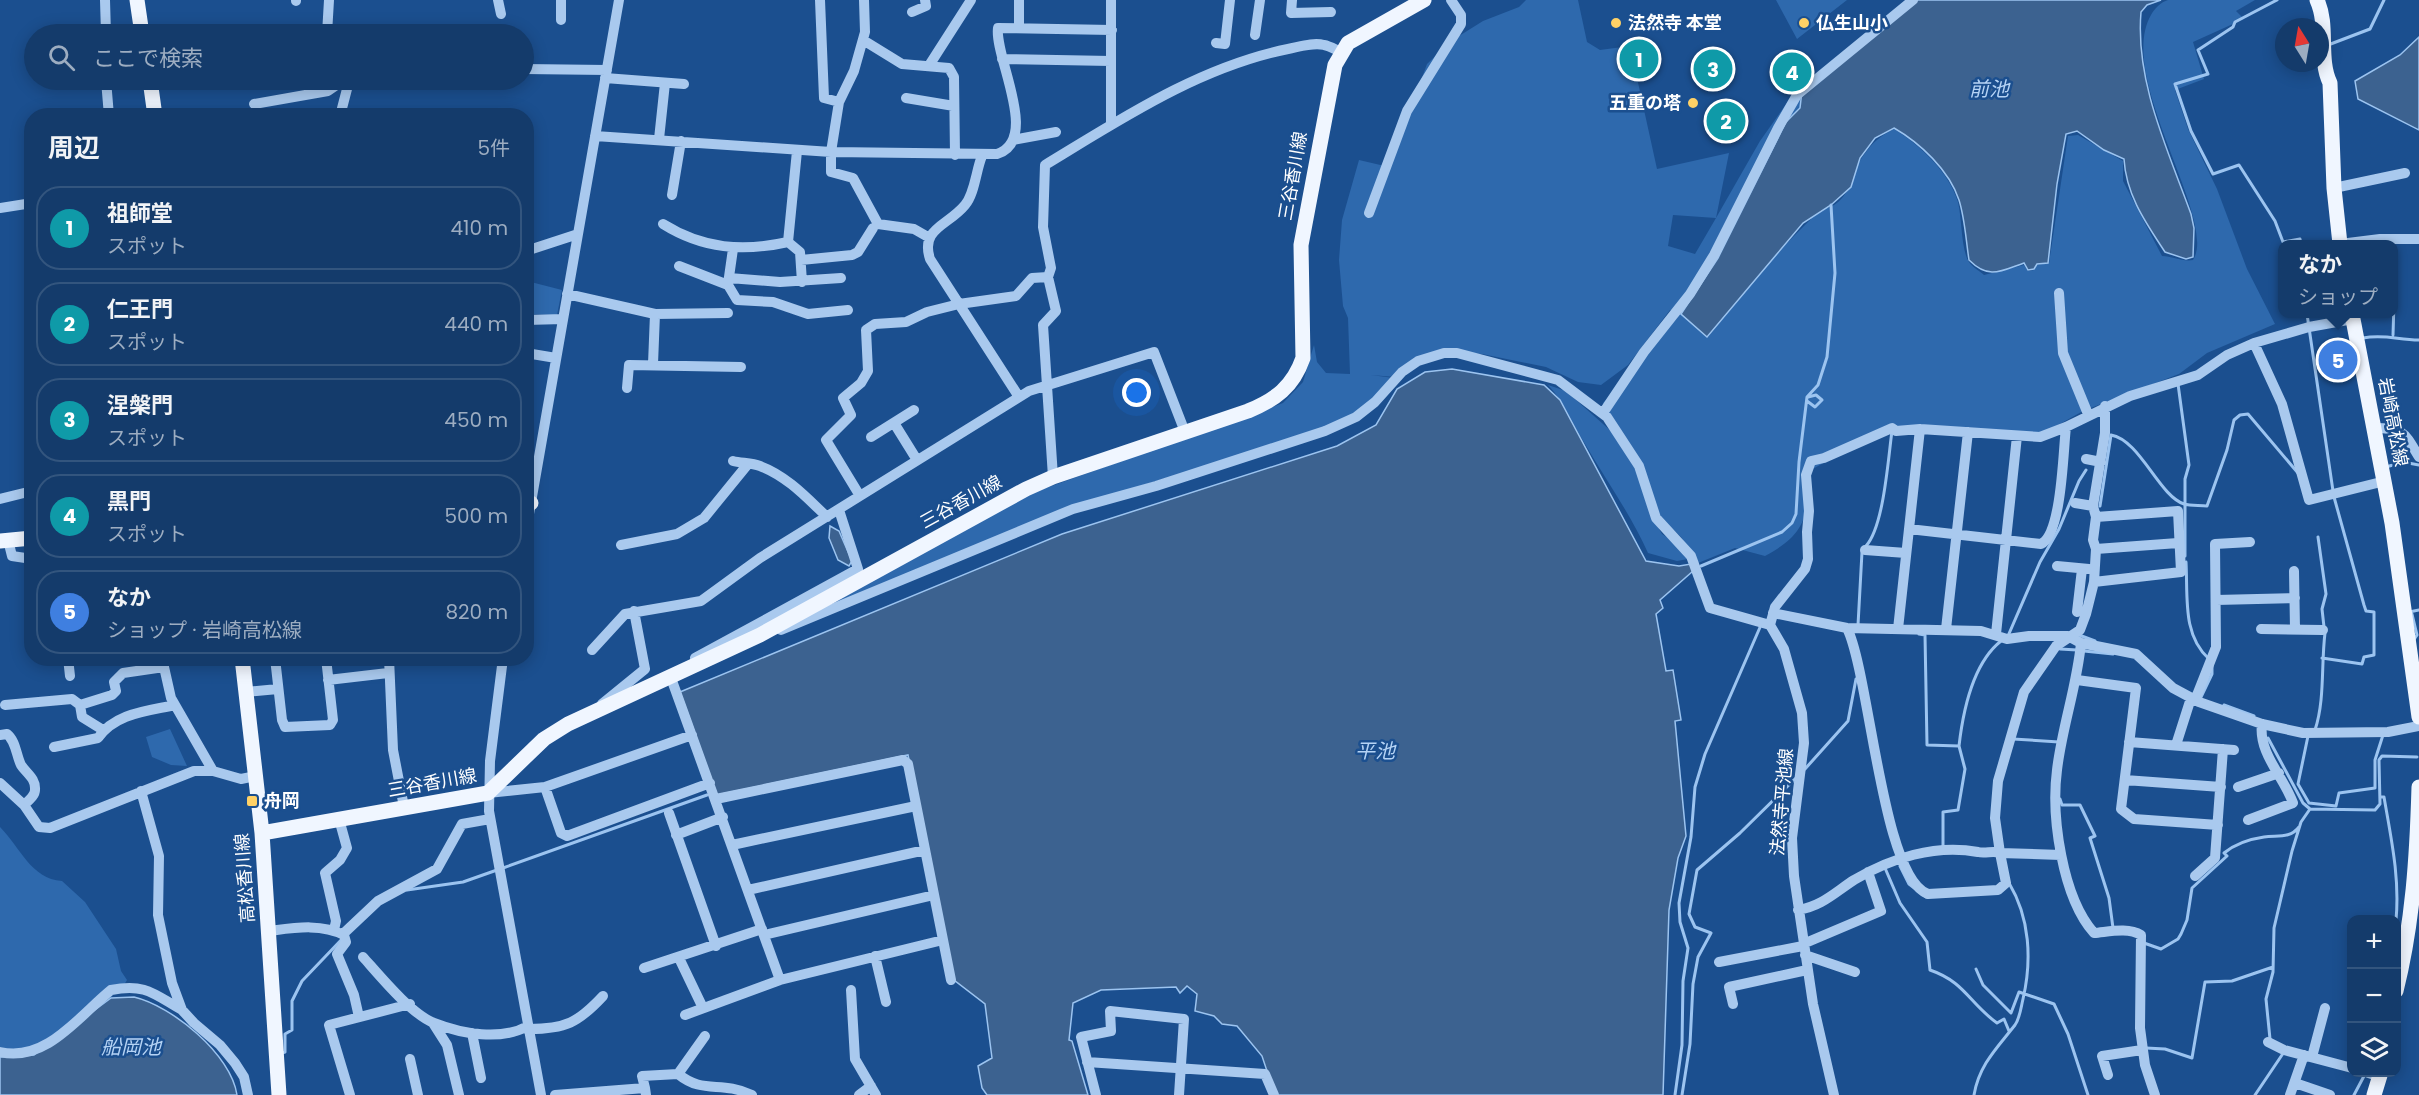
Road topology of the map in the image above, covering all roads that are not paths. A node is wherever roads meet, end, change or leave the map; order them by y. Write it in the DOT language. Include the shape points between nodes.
graph roads {
  1 [pos="105,0"];
  2 [pos="137,0"];
  3 [pos="329,0"];
  4 [pos="498,0"];
  5 [pos="561,0"];
  6 [pos="619,0"];
  7 [pos="820,0"];
  8 [pos="864,0"];
  9 [pos="925,0"];
  10 [pos="971,0"];
  11 [pos="1019,0"];
  12 [pos="1112,0"];
  13 [pos="1230,0"];
  14 [pos="1260,0"];
  15 [pos="1292,0"];
  16 [pos="1424,0"];
  17 [pos="1451,0"];
  18 [pos="1913,0"];
  19 [pos="2317,0"];
  20 [pos="912,12"];
  21 [pos="1331,12"];
  22 [pos="501,14"];
  23 [pos="561,20"];
  24 [pos="106,24"];
  25 [pos="141,24"];
  26 [pos="328,24"];
  27 [pos="1019,28"];
  28 [pos="1112,30"];
  29 [pos="1255,35"];
  30 [pos="863,40"];
  31 [pos="1216,43"];
  32 [pos="1341,52"];
  33 [pos="1002,59"];
  34 [pos="1110,61"];
  35 [pos="930,64"];
  36 [pos="534,70"];
  37 [pos="606,74"];
  38 [pos="665,82"];
  39 [pos="684,84"];
  40 [pos="107,90"];
  41 [pos="151,90"];
  42 [pos="331,90"];
  43 [pos="347,90"];
  44 [pos="906,98"];
  45 [pos="839,102"];
  46 [pos="254,104"];
  47 [pos="954,106"];
  48 [pos="108,108"];
  49 [pos="154,108"];
  50 [pos="342,108"];
  51 [pos="1111,125"];
  52 [pos="1056,132"];
  53 [pos="595,136"];
  54 [pos="659,140"];
  55 [pos="1013,140"];
  56 [pos="681,141"];
  57 [pos="797,151"];
  58 [pos="831,152"];
  59 [pos="955,155"];
  60 [pos="982,156"];
  61 [pos="2405,173"];
  62 [pos="2334,188"];
  63 [pos="672,195"];
  64 [pos="24,204"];
  65 [pos="0,208"];
  66 [pos="1369,213"];
  67 [pos="663,224"];
  68 [pos="873,228"];
  69 [pos="578,234"];
  70 [pos="928,237"];
  71 [pos="2419,239"];
  72 [pos="2340,240"];
  73 [pos="2372,240"];
  74 [pos="788,242"];
  75 [pos="534,248"];
  76 [pos="733,249"];
  77 [pos="801,260"];
  78 [pos="678,266"];
  79 [pos="1048,277"];
  80 [pos="841,278"];
  81 [pos="729,281"];
  82 [pos="802,282"];
  83 [pos="2059,292"];
  84 [pos="567,294"];
  85 [pos="959,304"];
  86 [pos="848,310"];
  87 [pos="728,313"];
  88 [pos="655,314"];
  89 [pos="2345,318"];
  90 [pos="2353,318"];
  91 [pos="563,319"];
  92 [pos="534,320"];
  93 [pos="2254,343"];
  94 [pos="534,354"];
  95 [pos="556,358"];
  96 [pos="653,364"];
  97 [pos="741,367"];
  98 [pos="1047,385"];
  99 [pos="627,388"];
  100 [pos="1019,397"];
  101 [pos="2105,406"];
  102 [pos="914,410"];
  103 [pos="1603,413"];
  104 [pos="2088,414"];
  105 [pos="894,423"];
  106 [pos="2066,427"];
  107 [pos="2374,428"];
  108 [pos="1920,429"];
  109 [pos="1185,432"];
  110 [pos="1968,432"];
  111 [pos="2017,435"];
  112 [pos="871,437"];
  113 [pos="2419,457"];
  114 [pos="2086,459"];
  115 [pos="917,460"];
  116 [pos="732,461"];
  117 [pos="2101,462"];
  118 [pos="748,464"];
  119 [pos="534,476"];
  120 [pos="1053,477"];
  121 [pos="2385,481"];
  122 [pos="24,493"];
  123 [pos="860,496"];
  124 [pos="0,499"];
  125 [pos="2075,503"];
  126 [pos="2093,506"];
  127 [pos="839,510"];
  128 [pos="827,517"];
  129 [pos="2096,517"];
  130 [pos="1909,529"];
  131 [pos="1957,534"];
  132 [pos="24,538"];
  133 [pos="2007,539"];
  134 [pos="4,540"];
  135 [pos="2178,543"];
  136 [pos="2250,543"];
  137 [pos="621,545"];
  138 [pos="2096,549"];
  139 [pos="1865,550"];
  140 [pos="1906,553"];
  141 [pos="24,558"];
  142 [pos="2057,566"];
  143 [pos="2082,568"];
  144 [pos="2095,570"];
  145 [pos="2294,571"];
  146 [pos="2094,582"];
  147 [pos="2295,598"];
  148 [pos="2216,600"];
  149 [pos="634,611"];
  150 [pos="2077,612"];
  151 [pos="1773,613"];
  152 [pos="1770,625"];
  153 [pos="1847,628"];
  154 [pos="1898,629"];
  155 [pos="1946,629"];
  156 [pos="2261,629"];
  157 [pos="2295,629"];
  158 [pos="2323,630"];
  159 [pos="1996,634"];
  160 [pos="760,635"];
  161 [pos="2068,636"];
  162 [pos="2081,643"];
  163 [pos="592,650"];
  164 [pos="69,666"];
  165 [pos="151,666"];
  166 [pos="164,666"];
  167 [pos="243,666"];
  168 [pos="276,666"];
  169 [pos="327,666"];
  170 [pos="388,666"];
  171 [pos="500,666"];
  172 [pos="388,673"];
  173 [pos="70,676"];
  174 [pos="673,677"];
  175 [pos="328,680"];
  176 [pos="2077,681"];
  177 [pos="278,688"];
  178 [pos="246,692"];
  179 [pos="2193,699"];
  180 [pos="5,705"];
  181 [pos="80,705"];
  182 [pos="176,705"];
  183 [pos="596,711"];
  184 [pos="2419,717"];
  185 [pos="2262,724"];
  186 [pos="2419,726"];
  187 [pos="103,730"];
  188 [pos="0,735"];
  189 [pos="692,735"];
  190 [pos="2129,742"];
  191 [pos="2176,745"];
  192 [pos="54,747"];
  193 [pos="213,771"];
  194 [pos="2278,772"];
  195 [pos="256,776"];
  196 [pos="2125,780"];
  197 [pos="0,783"];
  198 [pos="710,783"];
  199 [pos="545,787"];
  200 [pos="2221,787"];
  201 [pos="2238,787"];
  202 [pos="2419,787"];
  203 [pos="141,791"];
  204 [pos="488,793"];
  205 [pos="716,799"];
  206 [pos="24,805"];
  207 [pos="916,806"];
  208 [pos="404,807"];
  209 [pos="669,813"];
  210 [pos="723,817"];
  211 [pos="339,819"];
  212 [pos="490,819"];
  213 [pos="2248,820"];
  214 [pos="2418,823"];
  215 [pos="2218,825"];
  216 [pos="262,833"];
  217 [pos="676,835"];
  218 [pos="732,845"];
  219 [pos="925,850"];
  220 [pos="2000,854"];
  221 [pos="2061,855"];
  222 [pos="1901,859"];
  223 [pos="1868,872"];
  224 [pos="2195,876"];
  225 [pos="748,890"];
  226 [pos="934,895"];
  227 [pos="1798,910"];
  228 [pos="268,931"];
  229 [pos="763,932"];
  230 [pos="342,934"];
  231 [pos="2414,939"];
  232 [pos="943,940"];
  233 [pos="716,946"];
  234 [pos="1803,948"];
  235 [pos="363,957"];
  236 [pos="875,957"];
  237 [pos="679,958"];
  238 [pos="1719,962"];
  239 [pos="644,968"];
  240 [pos="1807,970"];
  241 [pos="1855,972"];
  242 [pos="2401,979"];
  243 [pos="780,980"];
  244 [pos="951,980"];
  245 [pos="851,990"];
  246 [pos="603,996"];
  247 [pos="886,1002"];
  248 [pos="410,1004"];
  249 [pos="1733,1004"];
  250 [pos="703,1008"];
  251 [pos="2325,1008"];
  252 [pos="182,1010"];
  253 [pos="685,1015"];
  254 [pos="359,1017"];
  255 [pos="433,1023"];
  256 [pos="528,1027"];
  257 [pos="472,1033"];
  258 [pos="705,1036"];
  259 [pos="2268,1042"];
  260 [pos="2142,1050"];
  261 [pos="0,1053"];
  262 [pos="2308,1056"];
  263 [pos="410,1059"];
  264 [pos="1087,1062"];
  265 [pos="2347,1067"];
  266 [pos="1180,1068"];
  267 [pos="678,1074"];
  268 [pos="2108,1076"];
  269 [pos="2375,1077"];
  270 [pos="481,1078"];
  271 [pos="2295,1083"];
  272 [pos="873,1090"];
  273 [pos="645,1091"];
  274 [pos="248,1095"];
  275 [pos="279,1095"];
  276 [pos="350,1095"];
  277 [pos="418,1095"];
  278 [pos="459,1095"];
  279 [pos="541,1095"];
  280 [pos="555,1095"];
  281 [pos="752,1095"];
  282 [pos="859,1095"];
  283 [pos="1096,1095"];
  284 [pos="1179,1095"];
  285 [pos="1274,1095"];
  286 [pos="1834,1095"];
  287 [pos="2155,1095"];
  288 [pos="2290,1095"];
  289 [pos="2330,1095"];
  290 [pos="2374,1095"];
  1 -- 24 [label="street"];
  2 -- 25 [label="main road"];
  3 -- 26 [label="street"];
  4 -- 22 [label="street"];
  5 -- 23 [label="street"];
  6 -- 37 [label="street"];
  7 -- 45 [label="street" via="824,98"];
  8 -- 30 [label="street"];
  9 -- 20 [label="street" via="926,6"];
  10 -- 35 [label="street"];
  11 -- 27 [label="street"];
  12 -- 28 [label="street"];
  13 -- 31 [label="street" via="1225,44"];
  14 -- 29 [label="street"];
  15 -- 21 [label="street" via="1291,13"];
  16 -- 32 [label="main road" via="1358,37"];
  17 -- 66 [label="street" via="1461,15 1461,24 1407,111"];
  18 -- 103 [label="street" via="1797,95 1714,255"];
  19 -- 62 [label="main road" via="2330,83"];
  27 -- 28 [label="street"];
  27 -- 33 [label="street" via="998,28 996,39"];
  28 -- 34 [label="street"];
  30 -- 35 [label="street" via="902,64"];
  30 -- 45 [label="street"];
  32 -- 51 [label="street" via="1323,44 1218,68"];
  32 -- 109 [label="main road, 三谷香川線" via="1331,78 1305,213 1301,245 1304,342 1297,375 1278,396 1264,404"];
  33 -- 34 [label="street"];
  33 -- 55 [label="street" via="1015,99"];
  34 -- 51 [label="street"];
  35 -- 47 [label="street" via="949,68 954,78"];
  36 -- 37 [label="street"];
  37 -- 38 [label="street"];
  37 -- 53 [label="street"];
  38 -- 39 [label="street"];
  38 -- 54 [label="street"];
  40 -- 48 [label="street"];
  41 -- 49 [label="main road"];
  42 -- 46 [label="street"];
  43 -- 50 [label="street"];
  44 -- 47 [label="street"];
  45 -- 58 [label="street"];
  47 -- 59 [label="street"];
  51 -- 79 [label="street" via="1045,165 1043,226 1051,268"];
  52 -- 55 [label="street"];
  53 -- 54 [label="street"];
  53 -- 69 [label="street"];
  54 -- 56 [label="street"];
  55 -- 60 [label="street" via="1005,152"];
  56 -- 57 [label="street"];
  56 -- 63 [label="street"];
  57 -- 58 [label="street"];
  57 -- 74 [label="street"];
  58 -- 59 [label="street"];
  58 -- 70 [label="street" via="831,172 853,178 878,224 914,229"];
  59 -- 60 [label="street"];
  60 -- 70 [label="street" via="965,204"];
  61 -- 62 [label="street"];
  62 -- 72 [label="main road"];
  64 -- 65 [label="street"];
  67 -- 76 [label="street" via="714,247"];
  68 -- 77 [label="street" via="853,260"];
  69 -- 75 [label="street"];
  69 -- 84 [label="street"];
  70 -- 85 [label="street" via="930,259"];
  71 -- 73 [label="street"];
  74 -- 76 [label="street"];
  74 -- 77 [label="street" via="800,252"];
  76 -- 81 [label="street"];
  77 -- 82 [label="street"];
  78 -- 81 [label="street"];
  79 -- 85 [label="street" via="1032,278 1016,296"];
  79 -- 98 [label="street" via="1056,311 1043,325"];
  80 -- 82 [label="street"];
  81 -- 82 [label="street"];
  81 -- 86 [label="street" via="737,300 773,302 808,314"];
  83 -- 104 [label="street" via="2063,353"];
  84 -- 88 [label="street"];
  84 -- 91 [label="street"];
  85 -- 100 [label="street"];
  85 -- 123 [label="street" via="906,322 875,324 866,330 868,371 861,383 843,398 851,415 826,440"];
  87 -- 88 [label="street"];
  88 -- 96 [label="street"];
  89 -- 93 [label="street"];
  90 -- 107 [label="main road, 岩崎高松線"];
  91 -- 92 [label="street"];
  91 -- 95 [label="street"];
  93 -- 101 [label="street" via="2189,379"];
  93 -- 121 [label="street" via="2282,404 2309,500"];
  94 -- 95 [label="street"];
  95 -- 119 [label="street"];
  96 -- 97 [label="street"];
  96 -- 99 [label="street" via="629,365"];
  98 -- 100 [label="street"];
  98 -- 109 [label="street" via="1154,352"];
  98 -- 120 [label="street"];
  100 -- 115 [label="street"];
  101 -- 104 [label="street"];
  101 -- 117 [label="street"];
  102 -- 105 [label="street"];
  103 -- 152 [label="street" via="1639,466 1656,518 1693,560 1710,608"];
  103 -- 160 [label="street" via="1558,380 1457,353 1431,355 1402,372 1356,417 1325,431 1156,486 1072,508 807,620"];
  104 -- 106 [label="street"];
  105 -- 112 [label="street"];
  105 -- 115 [label="street"];
  106 -- 111 [label="street" via="2040,437"];
  106 -- 133 [label="street" via="2055,525 2041,544"];
  107 -- 113 [label="street" via="2402,431"];
  107 -- 121 [label="main road, 岩崎高松線"];
  108 -- 110 [label="street"];
  108 -- 130 [label="street"];
  108 -- 151 [label="street" via="1882,430 1830,456 1811,461 1806,475 1808,559"];
  109 -- 120 [label="main road, 三谷香川線"];
  110 -- 111 [label="street"];
  110 -- 131 [label="street"];
  111 -- 133 [label="street"];
  114 -- 117 [label="street"];
  115 -- 123 [label="street"];
  116 -- 118 [label="street"];
  117 -- 126 [label="street"];
  118 -- 128 [label="street" via="759,465 795,486"];
  118 -- 137 [label="street" via="704,518 677,534"];
  120 -- 160 [label="main road, 三谷香川線"];
  121 -- 184 [label="main road, 岩崎高松線"];
  122 -- 124 [label="street"];
  123 -- 127 [label="street"];
  125 -- 126 [label="street"];
  126 -- 129 [label="street"];
  127 -- 128 [label="street"];
  127 -- 174 [label="street" via="858,569 681,665"];
  128 -- 149 [label="street" via="760,558 701,601"];
  129 -- 135 [label="street" via="2178,511"];
  129 -- 138 [label="street"];
  130 -- 131 [label="street"];
  130 -- 140 [label="street"];
  131 -- 133 [label="street"];
  131 -- 155 [label="street"];
  132 -- 134 [label="main road"];
  133 -- 159 [label="street"];
  134 -- 141 [label="street" via="12,556"];
  135 -- 138 [label="street"];
  135 -- 146 [label="street" via="2181,572"];
  136 -- 148 [label="street" via="2215,544"];
  138 -- 144 [label="street"];
  139 -- 140 [label="street"];
  140 -- 154 [label="street"];
  142 -- 143 [label="street"];
  143 -- 144 [label="street"];
  143 -- 150 [label="street"];
  144 -- 146 [label="street"];
  145 -- 147 [label="street"];
  146 -- 161 [label="street" via="2079,630"];
  147 -- 148 [label="street"];
  147 -- 157 [label="street"];
  148 -- 179 [label="street" via="2216,647"];
  149 -- 163 [label="street" via="625,614"];
  149 -- 183 [label="street" via="645,669"];
  151 -- 152 [label="street"];
  151 -- 153 [label="street"];
  152 -- 227 [label="street, 法然寺平池線" via="1790,663 1804,731 1792,838"];
  153 -- 154 [label="street"];
  153 -- 222 [label="street"];
  154 -- 155 [label="street"];
  155 -- 159 [label="street"];
  156 -- 157 [label="street"];
  157 -- 158 [label="street"];
  159 -- 161 [label="street" via="2007,639"];
  160 -- 174 [label="main road, 三谷香川線"];
  161 -- 162 [label="street"];
  161 -- 220 [label="street" via="2045,660 2024,692 2010,736 1998,781 1995,812"];
  162 -- 176 [label="street"];
  162 -- 179 [label="street" via="2140,655 2163,680"];
  164 -- 173 [label="street"];
  165 -- 181 [label="street" via="123,673 114,682 116,691 112,695"];
  166 -- 182 [label="street"];
  167 -- 178 [label="main road, 高松香川線"];
  168 -- 177 [label="street"];
  169 -- 175 [label="street"];
  170 -- 172 [label="street"];
  171 -- 204 [label="street"];
  172 -- 175 [label="street"];
  172 -- 208 [label="street" via="393,750"];
  174 -- 183 [label="main road, 三谷香川線"];
  174 -- 189 [label="street"];
  175 -- 177 [label="street" via="333,720 330,726 285,727"];
  176 -- 190 [label="street" via="2136,688"];
  176 -- 221 [label="street" via="2055,781"];
  177 -- 178 [label="street"];
  178 -- 195 [label="main road, 高松香川線"];
  179 -- 185 [label="street"];
  179 -- 191 [label="street"];
  180 -- 181 [label="street" via="72,699"];
  181 -- 187 [label="street" via="82,717"];
  182 -- 187 [label="street" via="125,716"];
  182 -- 193 [label="street"];
  183 -- 204 [label="main road, 三谷香川線" via="544,739"];
  185 -- 186 [label="street" via="2303,734 2388,732"];
  185 -- 194 [label="street" via="2265,748"];
  187 -- 192 [label="street" via="98,738"];
  188 -- 206 [label="street" via="11,737 23,767 32,775 35,789"];
  189 -- 198 [label="street"];
  189 -- 199 [label="street"];
  190 -- 191 [label="street"];
  190 -- 196 [label="street"];
  191 -- 200 [label="street" via="2229,750"];
  193 -- 195 [label="street" via="241,779"];
  193 -- 203 [label="street" via="194,771"];
  194 -- 201 [label="street"];
  194 -- 213 [label="street" via="2293,803"];
  195 -- 216 [label="main road, 高松香川線"];
  196 -- 200 [label="street"];
  196 -- 215 [label="street" via="2121,809 2134,819"];
  197 -- 206 [label="street"];
  198 -- 199 [label="street" via="567,836 561,833"];
  198 -- 205 [label="street"];
  199 -- 204 [label="street"];
  200 -- 215 [label="street"];
  202 -- 214 [label="main road"];
  203 -- 206 [label="street" via="50,828 39,827"];
  203 -- 252 [label="street" via="159,856 158,915 166,962"];
  204 -- 208 [label="main road, 三谷香川線"];
  204 -- 212 [label="street"];
  205 -- 207 [label="street" via="903,760 908,764"];
  205 -- 210 [label="street"];
  207 -- 218 [label="street"];
  207 -- 219 [label="street"];
  208 -- 211 [label="main road, 三谷香川線"];
  209 -- 217 [label="street"];
  210 -- 217 [label="street"];
  210 -- 218 [label="street"];
  211 -- 216 [label="main road, 三谷香川線"];
  211 -- 230 [label="street" via="347,848 325,873"];
  212 -- 230 [label="street" via="462,825 438,869 378,901"];
  212 -- 256 [label="street"];
  214 -- 231 [label="main road"];
  215 -- 224 [label="street" via="2215,858"];
  216 -- 228 [label="main road, 高松香川線"];
  217 -- 233 [label="street"];
  218 -- 225 [label="street"];
  219 -- 225 [label="street"];
  219 -- 226 [label="street"];
  220 -- 221 [label="street"];
  220 -- 222 [label="street" via="1965,849 1926,852"];
  220 -- 222 [label="street" via="2006,883 2002,888 1954,893 1921,891"];
  221 -- 260 [label="street" via="2066,881 2092,931 2141,935"];
  222 -- 223 [label="street"];
  223 -- 227 [label="street" via="1823,903"];
  223 -- 234 [label="street" via="1870,895 1881,911 1848,919"];
  225 -- 229 [label="street"];
  226 -- 229 [label="street"];
  226 -- 232 [label="street"];
  227 -- 234 [label="street, 法然寺平池線"];
  228 -- 230 [label="street" via="305,927"];
  228 -- 275 [label="main road, 高松香川線"];
  229 -- 233 [label="street"];
  229 -- 243 [label="street"];
  230 -- 254 [label="street" via="337,954"];
  231 -- 242 [label="main road"];
  232 -- 236 [label="street"];
  232 -- 244 [label="street"];
  233 -- 237 [label="street"];
  234 -- 238 [label="street"];
  234 -- 240 [label="street, 法然寺平池線"];
  234 -- 241 [label="street"];
  235 -- 248 [label="street"];
  236 -- 243 [label="street"];
  236 -- 247 [label="street"];
  237 -- 239 [label="street"];
  237 -- 250 [label="street"];
  240 -- 249 [label="street" via="1760,985 1730,987"];
  240 -- 286 [label="street, 法然寺平池線"];
  243 -- 250 [label="street"];
  245 -- 272 [label="street" via="855,1059"];
  246 -- 256 [label="street" via="580,1017 557,1029"];
  248 -- 254 [label="street"];
  248 -- 255 [label="street"];
  250 -- 253 [label="street"];
  251 -- 262 [label="street"];
  252 -- 261 [label="street" via="143,988 111,990 77,1022 42,1046 18,1054"];
  252 -- 274 [label="street" via="235,1063 244,1077"];
  254 -- 276 [label="street" via="329,1025"];
  255 -- 257 [label="street"];
  255 -- 278 [label="street" via="447,1045"];
  256 -- 257 [label="street"];
  256 -- 279 [label="street"];
  257 -- 270 [label="street"];
  258 -- 267 [label="street"];
  259 -- 262 [label="street"];
  260 -- 268 [label="street" via="2102,1056"];
  260 -- 287 [label="street"];
  262 -- 265 [label="street"];
  262 -- 271 [label="street"];
  263 -- 277 [label="street"];
  264 -- 266 [label="street"];
  264 -- 266 [label="street" via="1081,1036 1111,1031 1110,1011 1184,1019"];
  264 -- 283 [label="street"];
  266 -- 284 [label="street"];
  266 -- 285 [label="street" via="1265,1074"];
  267 -- 273 [label="street" via="642,1076"];
  267 -- 281 [label="street" via="700,1091 730,1088"];
  269 -- 290 [label="main road"];
  271 -- 288 [label="street"];
  271 -- 289 [label="street"];
  272 -- 282 [label="street"];
  273 -- 280 [label="street"];
}
